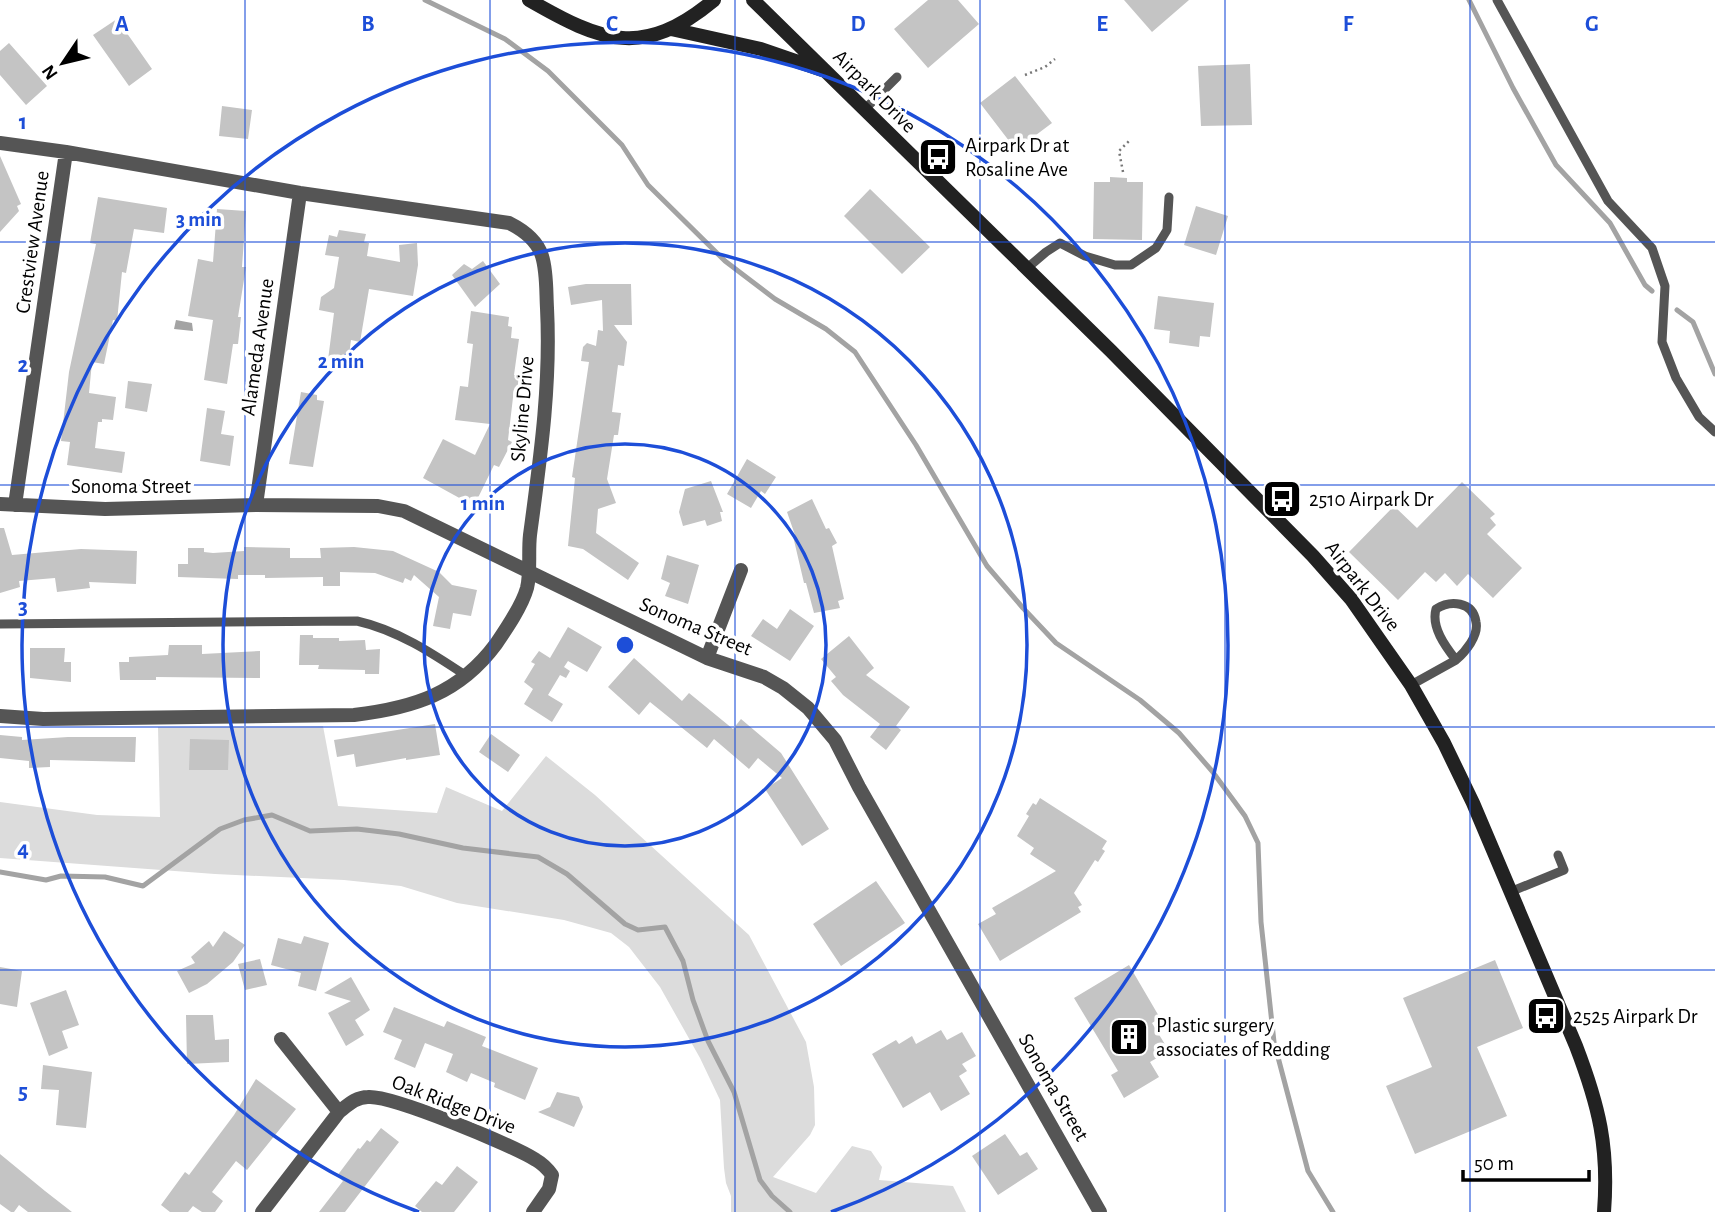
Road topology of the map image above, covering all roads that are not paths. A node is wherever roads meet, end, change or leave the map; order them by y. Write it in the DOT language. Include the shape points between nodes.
graph roads {
  1 [pos="529,0"];
  2 [pos="714,0"];
  3 [pos="753,0"];
  4 [pos="1497,0"];
  5 [pos="671,29"];
  6 [pos="826,72"];
  7 [pos="897,77"];
  8 [pos="864,110"];
  9 [pos="0,143"];
  10 [pos="66,152"];
  11 [pos="300,193"];
  12 [pos="1169,197"];
  13 [pos="1026,269"];
  14 [pos="1715,432"];
  15 [pos="7,505"];
  16 [pos="256,505"];
  17 [pos="741,570"];
  18 [pos="528,572"];
  19 [pos="0,624"];
  20 [pos="707,657"];
  21 [pos="1456,660"];
  22 [pos="465,676"];
  23 [pos="1411,685"];
  24 [pos="0,716"];
  25 [pos="1558,855"];
  26 [pos="1510,892"];
  27 [pos="281,1039"];
  28 [pos="339,1112"];
  29 [pos="262,1212"];
  30 [pos="533,1212"];
  31 [pos="1100,1212"];
  32 [pos="1604,1212"];
  1 -- 5 [label="street" via="604,36 638,37"];
  2 -- 5 [label="street"];
  3 -- 6 [label="street, Airpark Drive"];
  4 -- 14 [label="lane" via="1608,201 1652,248 1665,286 1662,341 1676,378 1699,417"];
  5 -- 6 [label="street" via="761,49"];
  6 -- 8 [label="street, Airpark Drive"];
  7 -- 8 [label="lane"];
  8 -- 13 [label="street, Airpark Drive"];
  9 -- 10 [label="street, Skyline Drive"];
  10 -- 11 [label="street, Skyline Drive"];
  10 -- 15 [label="street, Crestview Avenue"];
  11 -- 16 [label="street, Alameda Avenue"];
  11 -- 18 [label="street, Skyline Drive" via="509,223 539,248 545,265 548,350"];
  12 -- 13 [label="lane" via="1167,230 1156,248 1131,265 1095,259 1060,243"];
  13 -- 23 [label="street, Airpark Drive" via="1313,556 1351,599"];
  15 -- 16 [label="street, Sonoma Street" via="105,509"];
  16 -- 18 [label="street, Sonoma Street" via="391,508"];
  17 -- 20 [label="street"];
  18 -- 20 [label="street, Sonoma Street"];
  18 -- 22 [label="street, Skyline Drive" via="527,588 503,633"];
  19 -- 22 [label="lane" via="357,621 428,650"];
  20 -- 31 [label="street, Sonoma Street" via="783,688 808,708 835,740"];
  21 -- 21 [label="lane" via="1443,642 1434,616 1436,609 1451,603 1468,607 1476,621 1470,643"];
  21 -- 23 [label="lane"];
  22 -- 24 [label="street, Skyline Drive" via="420,703 354,715"];
  23 -- 26 [label="street, Airpark Drive" via="1473,803"];
  25 -- 26 [label="lane" via="1564,870"];
  26 -- 32 [label="street, Airpark Drive" via="1591,1083 1606,1157"];
  27 -- 28 [label="street"];
  28 -- 29 [label="street, Oak Ridge Drive"];
  28 -- 30 [label="street, Oak Ridge Drive" via="368,1096 395,1101 536,1159 552,1175 550,1189"];
}
